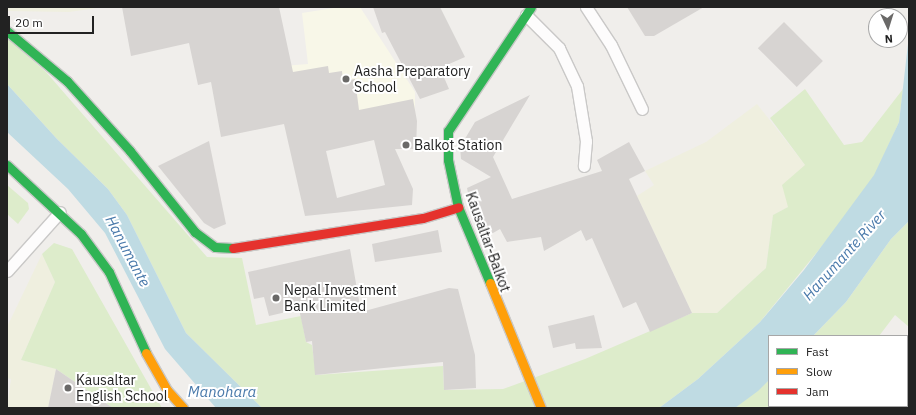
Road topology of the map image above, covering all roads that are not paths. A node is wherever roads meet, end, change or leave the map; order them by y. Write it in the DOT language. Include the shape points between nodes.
graph roads {
  1 [pos="586,7"];
  2 [pos="528,11"];
  3 [pos="7,32"];
  4 [pos="642,109"];
  5 [pos="7,165"];
  6 [pos="584,166"];
  7 [pos="458,207"];
  8 [pos="60,212"];
  9 [pos="7,271"];
  10 [pos="183,408"];
  11 [pos="541,408"];
  1 -- 4 [label="lane" via="611,45"];
  2 -- 6 [label="lane" via="559,48 577,86 586,141"];
  2 -- 7 [label="street, Kausaltar-Balkot" via="448,131 448,160"];
  3 -- 7 [label="street" via="67,81 130,151 195,232 215,247 230,248 422,218"];
  5 -- 8 [label="street"];
  7 -- 11 [label="street, Kausaltar-Balkot" via="515,351"];
  8 -- 9 [label="lane"];
  8 -- 10 [label="street" via="81,234 109,272 133,330 167,390"];
}
